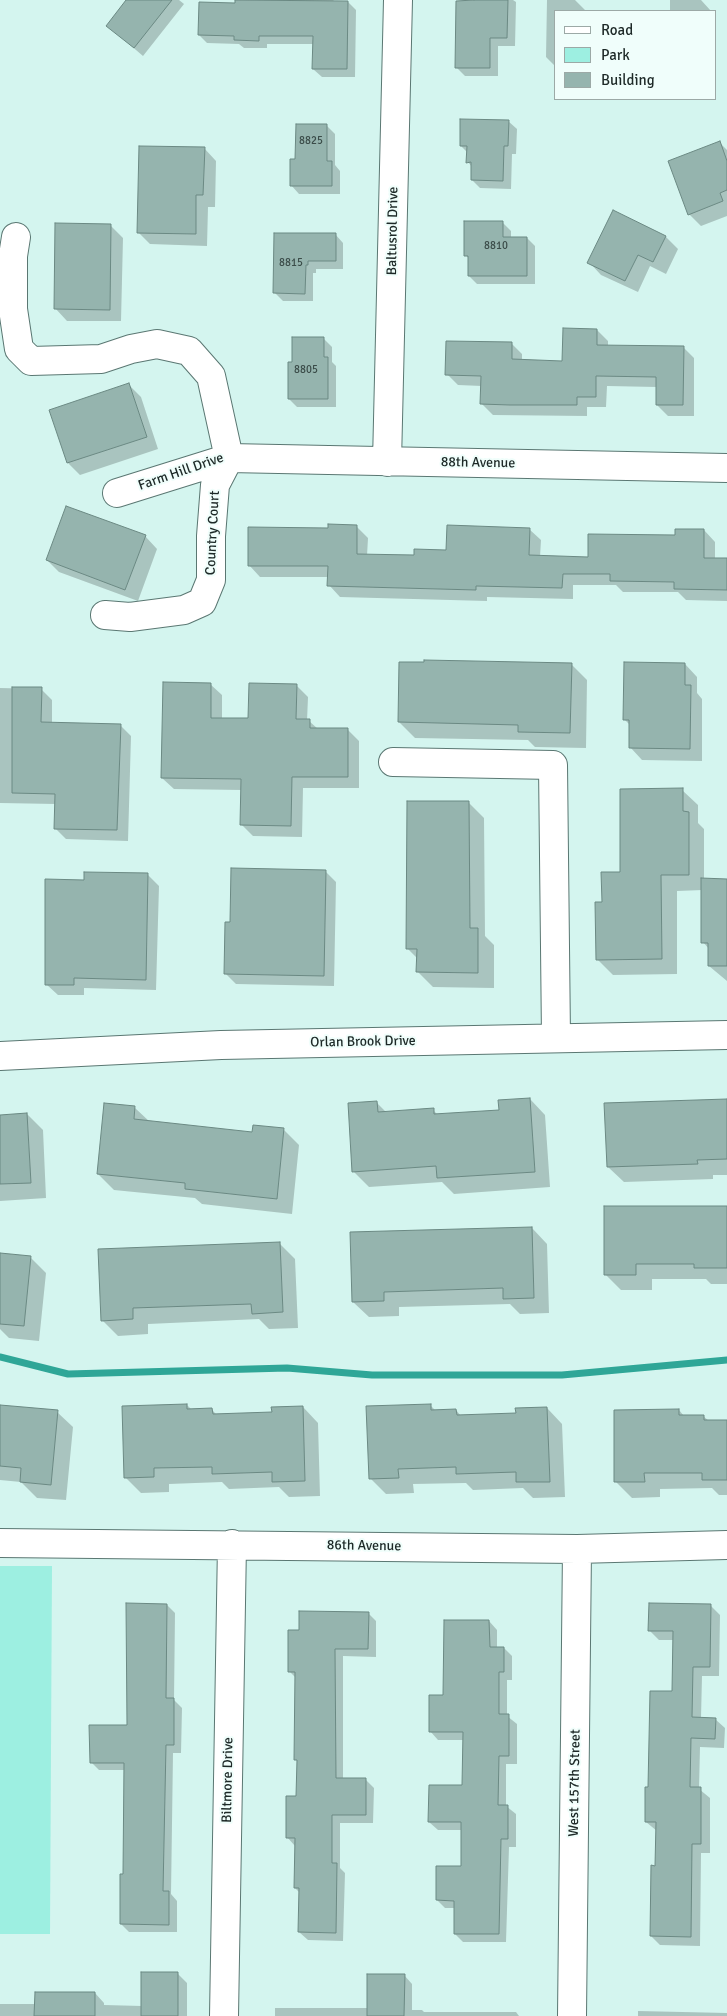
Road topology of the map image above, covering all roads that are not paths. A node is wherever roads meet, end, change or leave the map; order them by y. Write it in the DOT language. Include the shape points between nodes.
graph roads {
  1 [pos="398,0"];
  2 [pos="16,237"];
  3 [pos="229,458"];
  4 [pos="388,462"];
  5 [pos="727,468"];
  6 [pos="117,493"];
  7 [pos="105,615"];
  8 [pos="393,762"];
  9 [pos="727,1035"];
  10 [pos="556,1038"];
  11 [pos="0,1056"];
  12 [pos="0,1543"];
  13 [pos="232,1544"];
  14 [pos="727,1545"];
  15 [pos="577,1549"];
  16 [pos="224,2016"];
  17 [pos="572,2016"];
  1 -- 4 [label="street, Baltusrol Drive"];
  2 -- 3 [label="street, Farm Hill Drive" via="13,309 19,349 30,361 101,359 157,344 189,351 211,376"];
  3 -- 4 [label="street, 88th Avenue"];
  3 -- 6 [label="street, Farm Hill Drive"];
  3 -- 7 [label="street, Country Court" via="215,485 211,580 202,602 184,610 130,616"];
  4 -- 5 [label="street, 88th Avenue"];
  8 -- 10 [label="street" via="553,765"];
  9 -- 10 [label="street, Orlan Brook Drive"];
  10 -- 11 [label="street, Orlan Brook Drive" via="222,1045"];
  12 -- 13 [label="street, 86th Avenue"];
  13 -- 15 [label="street, 86th Avenue"];
  13 -- 16 [label="street, Biltmore Drive"];
  14 -- 15 [label="street, 86th Avenue"];
  15 -- 17 [label="street, West 157th Street"];
}
